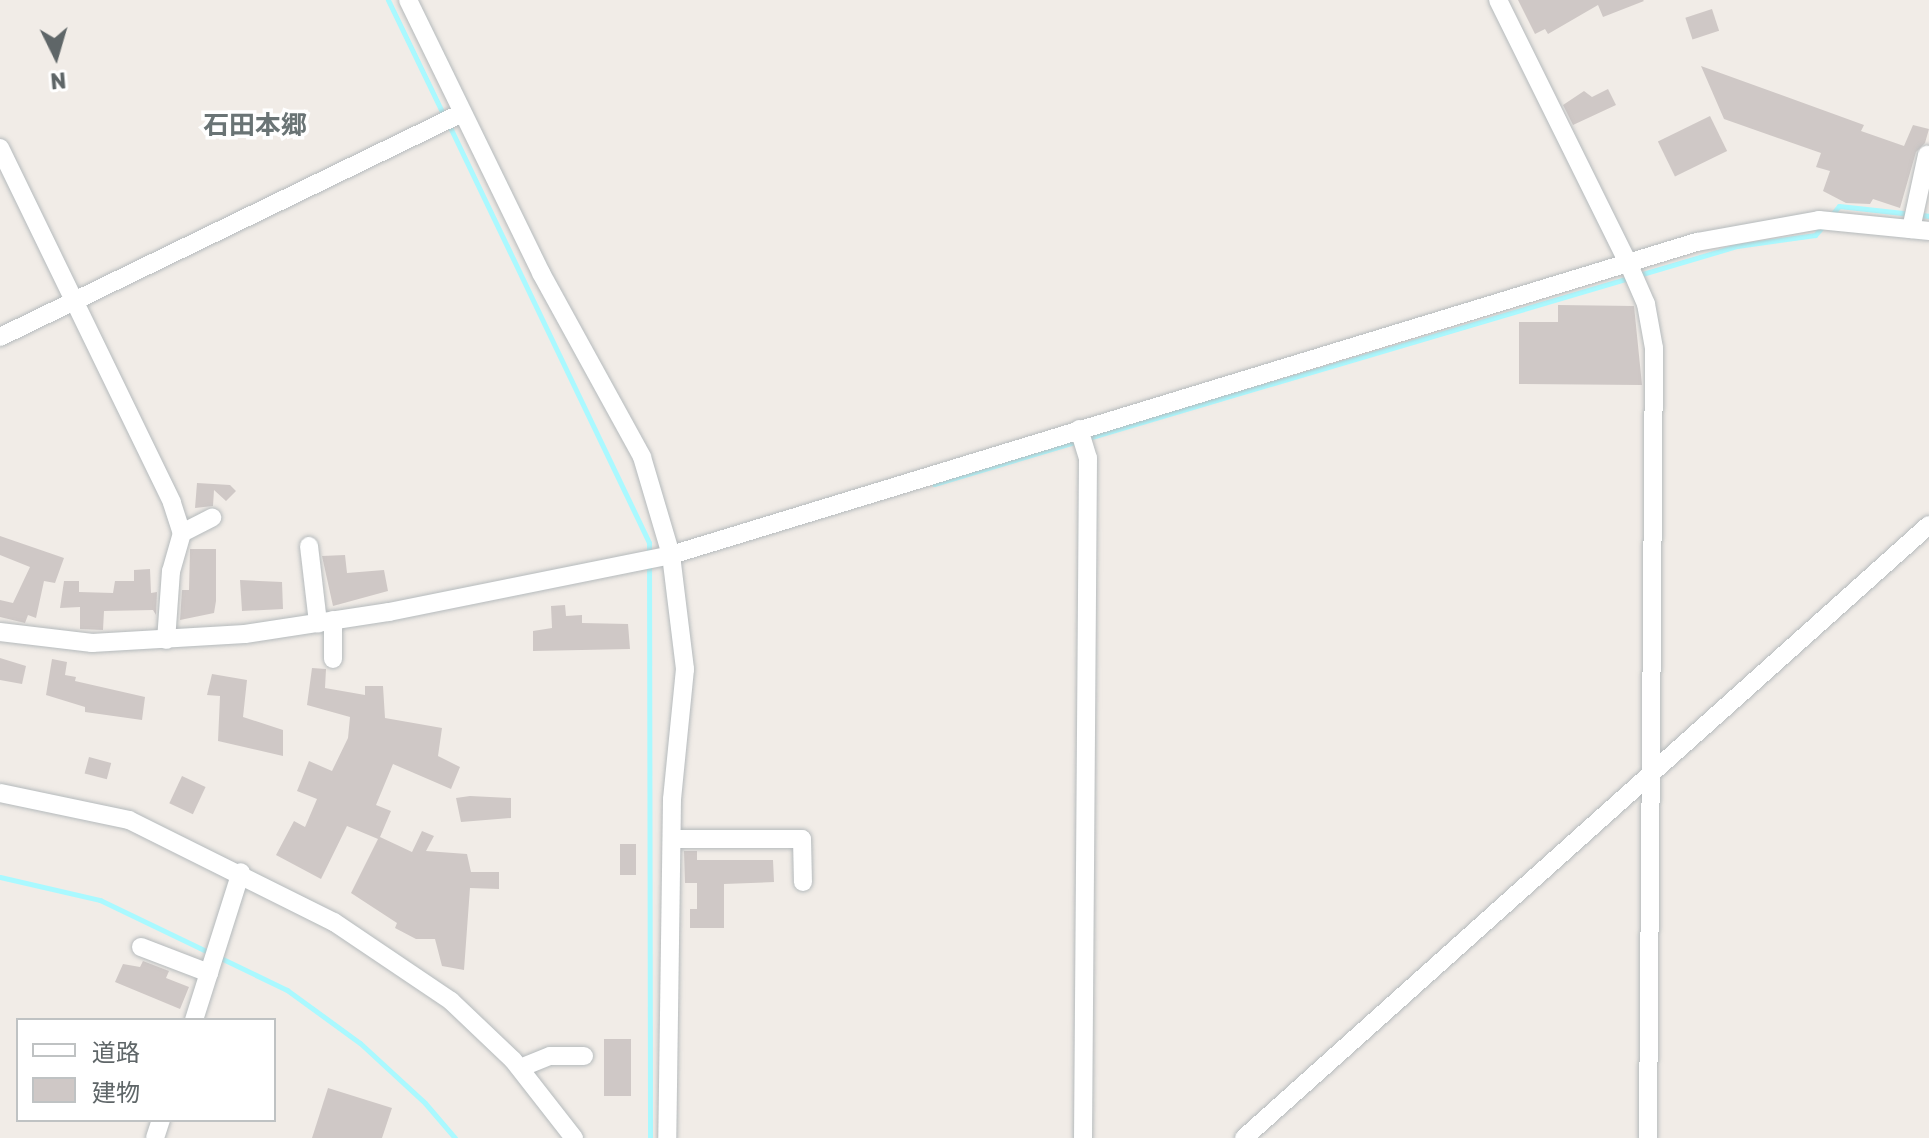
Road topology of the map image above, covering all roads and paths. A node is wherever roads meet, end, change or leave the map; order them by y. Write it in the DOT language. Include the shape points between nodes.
graph roads {
  1 [pos="408,0"];
  2 [pos="1498,0"];
  3 [pos="462,113"];
  4 [pos="0,148"];
  5 [pos="1927,155"];
  6 [pos="1920,230"];
  7 [pos="1629,265"];
  8 [pos="74,301"];
  9 [pos="0,337"];
  10 [pos="1079,429"];
  11 [pos="212,518"];
  12 [pos="1929,525"];
  13 [pos="182,533"];
  14 [pos="309,546"];
  15 [pos="671,555"];
  16 [pos="326,621"];
  17 [pos="0,632"];
  18 [pos="166,640"];
  19 [pos="333,659"];
  20 [pos="1649,773"];
  21 [pos="0,793"];
  22 [pos="672,839"];
  23 [pos="241,872"];
  24 [pos="803,882"];
  25 [pos="141,947"];
  26 [pos="209,973"];
  27 [pos="195,1018"];
  28 [pos="584,1056"];
  29 [pos="520,1068"];
  30 [pos="574,1138"];
  31 [pos="667,1138"];
  32 [pos="1083,1138"];
  33 [pos="1244,1138"];
  34 [pos="1648,1138"];
  1 -- 3 [label="street"];
  2 -- 7 [label="street"];
  3 -- 8 [label="street"];
  3 -- 15 [label="street" via="642,457"];
  4 -- 8 [label="street"];
  5 -- 6 [label="street"];
  6 -- 7 [label="street" via="1819,220 1764,227"];
  7 -- 10 [label="street"];
  7 -- 20 [label="street" via="1646,304 1654,348"];
  8 -- 9 [label="street"];
  8 -- 13 [label="street"];
  10 -- 15 [label="street"];
  10 -- 32 [label="street" via="1088,458"];
  11 -- 13 [label="street"];
  12 -- 20 [label="street"];
  13 -- 18 [label="street" via="171,571"];
  14 -- 16 [label="street"];
  15 -- 16 [label="street"];
  15 -- 22 [label="street" via="685,669 673,768"];
  16 -- 18 [label="street"];
  16 -- 19 [label="street"];
  17 -- 18 [label="street" via="92,643"];
  20 -- 33 [label="street"];
  20 -- 34 [label="street"];
  21 -- 23 [label="street" via="105,813"];
  22 -- 24 [label="street" via="802,839"];
  22 -- 31 [label="street"];
  23 -- 26 [label="street"];
  23 -- 29 [label="street" via="396,960 451,1001"];
  25 -- 26 [label="street"];
  26 -- 27 [label="street"];
  28 -- 29 [label="street" via="550,1056"];
  29 -- 30 [label="street"];
}
